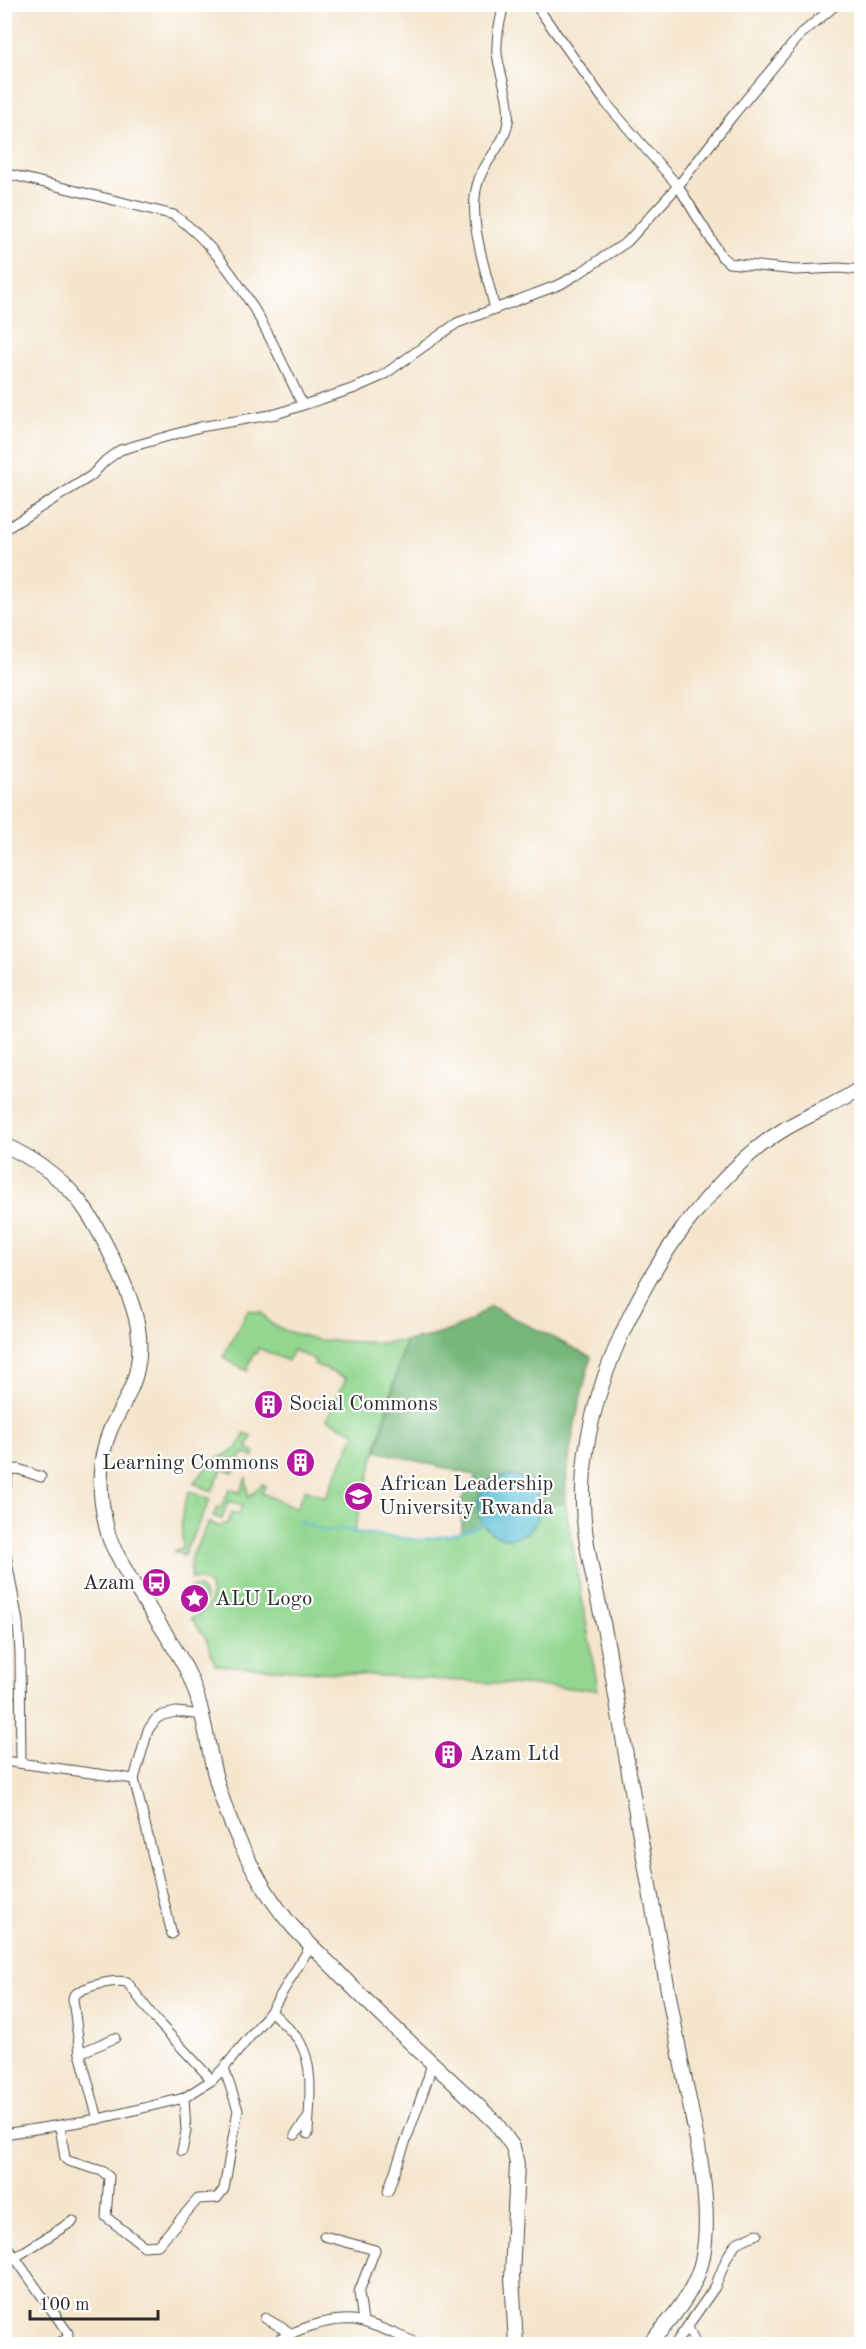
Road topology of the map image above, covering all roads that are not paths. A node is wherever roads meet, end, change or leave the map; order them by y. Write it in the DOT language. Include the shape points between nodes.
graph roads {
  1 [pos="504,4"];
  2 [pos="536,4"];
  3 [pos="837,4"];
  4 [pos="4,173"];
  5 [pos="678,186"];
  6 [pos="861,270"];
  7 [pos="495,310"];
  8 [pos="302,404"];
  9 [pos="4,530"];
  10 [pos="861,1088"];
  11 [pos="861,1096"];
  12 [pos="847,1098"];
  13 [pos="4,1145"];
  14 [pos="41,1477"];
  15 [pos="4,1497"];
  16 [pos="4,1544"];
  17 [pos="5,1554"];
  18 [pos="204,1715"];
  19 [pos="4,1761"];
  20 [pos="21,1763"];
  21 [pos="134,1779"];
  22 [pos="172,1934"];
  23 [pos="311,1945"];
  24 [pos="271,2011"];
  25 [pos="115,2038"];
  26 [pos="80,2053"];
  27 [pos="432,2061"];
  28 [pos="224,2068"];
  29 [pos="212,2080"];
  30 [pos="184,2098"];
  31 [pos="308,2118"];
  32 [pos="99,2119"];
  33 [pos="60,2126"];
  34 [pos="4,2134"];
  35 [pos="308,2134"];
  36 [pos="295,2135"];
  37 [pos="182,2151"];
  38 [pos="388,2191"];
  39 [pos="74,2221"];
  40 [pos="757,2234"];
  41 [pos="324,2236"];
  42 [pos="4,2242"];
  43 [pos="14,2258"];
  44 [pos="265,2318"];
  45 [pos="363,2322"];
  46 [pos="688,2328"];
  47 [pos="291,2333"];
  48 [pos="56,2344"];
  49 [pos="273,2344"];
  50 [pos="420,2344"];
  51 [pos="516,2344"];
  52 [pos="648,2344"];
  53 [pos="675,2344"];
  54 [pos="696,2344"];
  1 -- 7 [label="street" via="497,56 508,121 480,176 475,205 476,228"];
  2 -- 5 [label="street" via="606,103"];
  3 -- 5 [label="street" via="801,34"];
  4 -- 8 [label="street" via="165,212 193,228 210,245 272,340"];
  5 -- 6 [label="street" via="729,263 796,270"];
  5 -- 7 [label="street" via="627,242 561,284"];
  7 -- 8 [label="street" via="457,323 382,376"];
  8 -- 9 [label="street" via="276,414 200,427 120,450 92,476"];
  10 -- 12 [label="main road"];
  11 -- 12 [label="main road"];
  12 -- 52 [label="main road" via="772,1137 719,1185 679,1233 636,1304 596,1406 588,1439 583,1488 585,1525 706,2214 702,2260 696,2276 678,2310"];
  13 -- 18 [label="main road" via="33,1159 74,1194 90,1215 135,1315 138,1363 110,1431 100,1483 102,1511 111,1542 188,1674"];
  14 -- 15 [label="street" via="10,1470"];
  16 -- 17 [label="street"];
  17 -- 20 [label="street" via="18,1622"];
  18 -- 21 [label="street" via="176,1712 156,1719 148,1730"];
  18 -- 23 [label="main road" via="223,1804 239,1842 264,1887"];
  19 -- 20 [label="street"];
  20 -- 21 [label="street"];
  21 -- 22 [label="street"];
  23 -- 24 [label="street"];
  23 -- 27 [label="main road"];
  24 -- 28 [label="street"];
  24 -- 31 [label="street" via="300,2043 307,2063"];
  25 -- 26 [label="street"];
  26 -- 29 [label="street" via="74,1995 81,1990 127,1982 154,2019"];
  26 -- 32 [label="street"];
  27 -- 38 [label="street"];
  27 -- 51 [label="main road" via="496,2123 513,2147 517,2164 512,2277"];
  28 -- 29 [label="street"];
  28 -- 33 [label="street" via="238,2109 224,2188 217,2198 198,2199 158,2245 144,2246 106,2217 109,2177 65,2158"];
  29 -- 30 [label="street"];
  30 -- 32 [label="street"];
  30 -- 37 [label="street" via="186,2131"];
  31 -- 35 [label="street"];
  31 -- 36 [label="street"];
  32 -- 33 [label="street"];
  33 -- 34 [label="street"];
  39 -- 43 [label="street"];
  40 -- 46 [label="street" via="736,2243 715,2287"];
  41 -- 45 [label="street" via="377,2247 359,2292"];
  42 -- 43 [label="street"];
  43 -- 48 [label="street" via="68,2333 67,2338"];
  44 -- 47 [label="street"];
  45 -- 47 [label="street" via="335,2321"];
  45 -- 50 [label="street"];
  46 -- 53 [label="street"];
  46 -- 54 [label="street"];
  47 -- 49 [label="street"];
}
